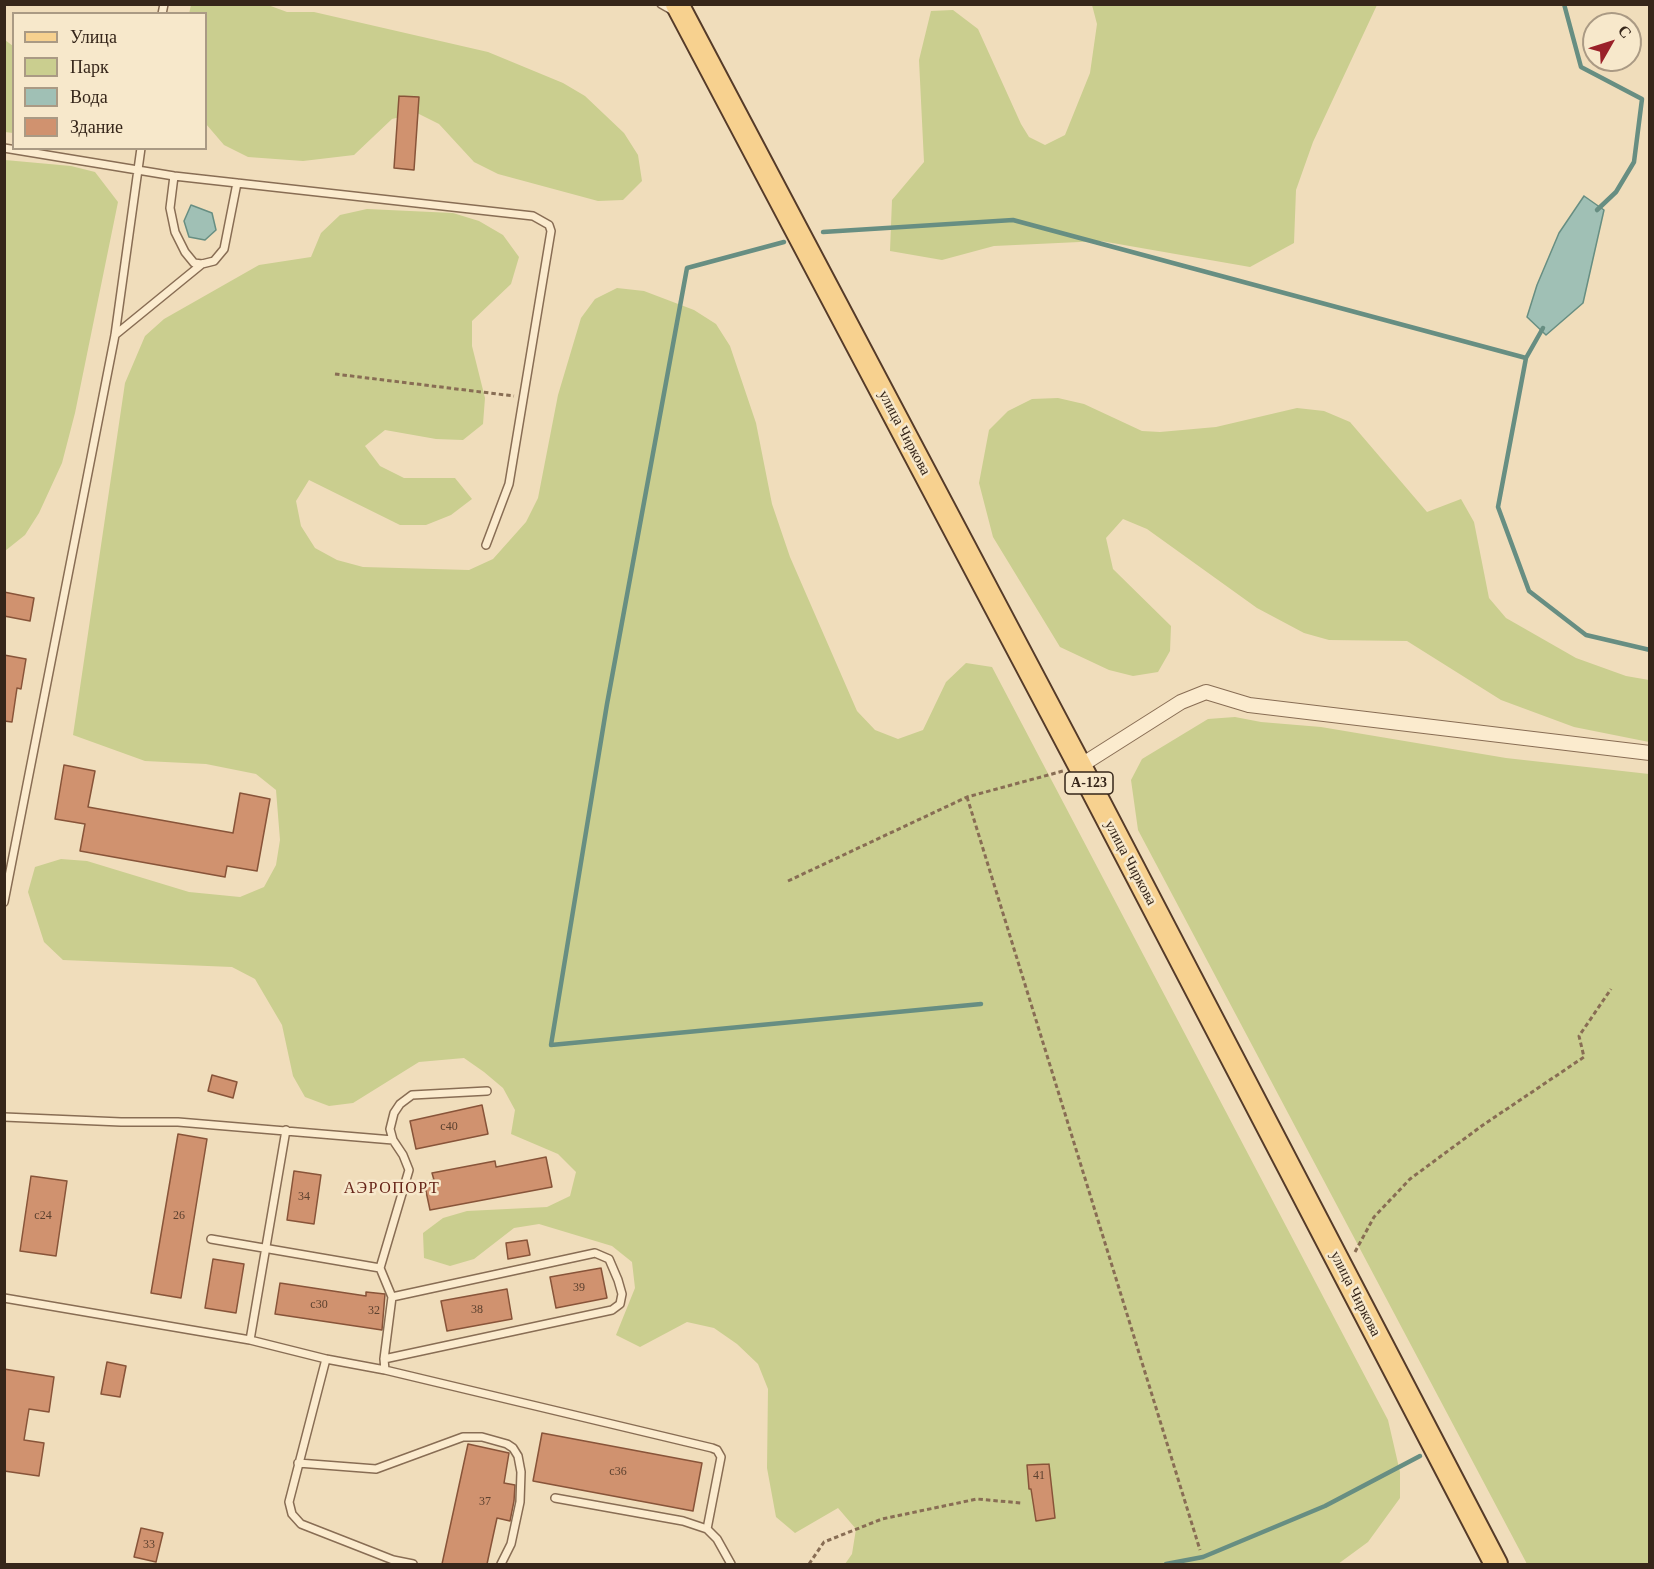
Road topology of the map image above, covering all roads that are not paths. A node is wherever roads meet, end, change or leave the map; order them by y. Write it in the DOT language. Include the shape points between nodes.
graph roads {
  1 [pos="661,4"];
  2 [pos="680,10"];
  3 [pos="16,150"];
  4 [pos="141,150"];
  5 [pos="137,170"];
  6 [pos="174,176"];
  7 [pos="237,183"];
  8 [pos="202,264"];
  9 [pos="115,335"];
  10 [pos="486,545"];
  11 [pos="1650,753"];
  12 [pos="1080,766"];
  13 [pos="4,902"];
  14 [pos="487,1091"];
  15 [pos="4,1117"];
  16 [pos="286,1130"];
  17 [pos="393,1140"];
  18 [pos="211,1239"];
  19 [pos="264,1248"];
  20 [pos="380,1268"];
  21 [pos="392,1297"];
  22 [pos="4,1298"];
  23 [pos="249,1340"];
  24 [pos="326,1359"];
  25 [pos="384,1359"];
  26 [pos="385,1370"];
  27 [pos="298,1463"];
  28 [pos="555,1498"];
  29 [pos="707,1529"];
  30 [pos="413,1564"];
  31 [pos="501,1564"];
  32 [pos="731,1564"];
  33 [pos="1496,1564"];
  1 -- 2 [label="lane"];
  2 -- 12 [label="main road, улица Чиркова / А-123"];
  3 -- 5 [label="lane"];
  4 -- 5 [label="lane"];
  5 -- 6 [label="lane"];
  5 -- 9 [label="lane"];
  6 -- 7 [label="lane"];
  6 -- 8 [label="lane" via="170,208 175,232 194,263"];
  7 -- 8 [label="lane" via="224,249 213,261"];
  7 -- 10 [label="lane" via="533,216 549,225 509,484"];
  8 -- 9 [label="lane"];
  9 -- 13 [label="lane"];
  11 -- 12 [label="street" via="1249,705 1206,692 1181,702"];
  12 -- 33 [label="main road, улица Чиркова / А-123"];
  14 -- 17 [label="lane" via="412,1095 394,1113 390,1129"];
  15 -- 16 [label="lane" via="178,1122"];
  16 -- 17 [label="lane"];
  16 -- 19 [label="lane"];
  17 -- 20 [label="lane" via="409,1170"];
  18 -- 19 [label="lane"];
  19 -- 20 [label="lane"];
  19 -- 23 [label="lane"];
  20 -- 21 [label="lane"];
  21 -- 25 [label="lane"];
  21 -- 25 [label="lane" via="595,1253 609,1260 622,1294 620,1305 612,1310"];
  22 -- 23 [label="lane"];
  23 -- 24 [label="lane"];
  24 -- 26 [label="lane"];
  24 -- 27 [label="lane"];
  25 -- 26 [label="lane"];
  26 -- 29 [label="lane" via="717,1450 721,1457"];
  27 -- 30 [label="lane" via="289,1502 292,1514 301,1524"];
  27 -- 31 [label="lane" via="376,1469 463,1437 507,1444 518,1456 520,1502"];
  28 -- 29 [label="lane" via="683,1521"];
  29 -- 32 [label="lane"];
}
